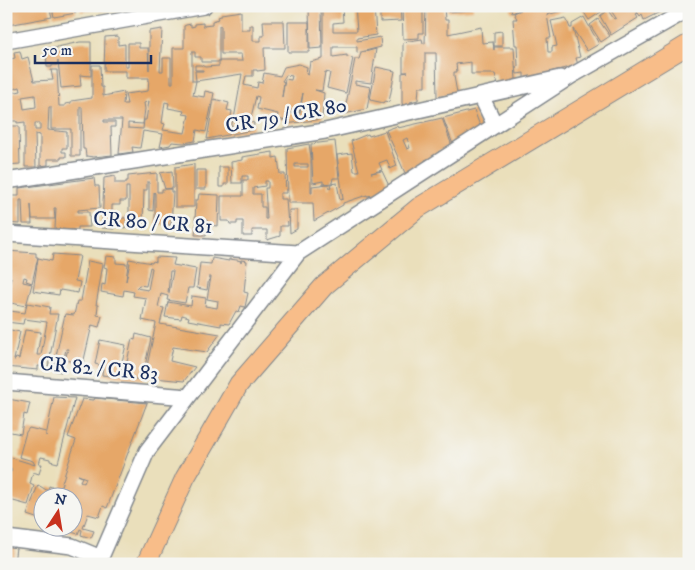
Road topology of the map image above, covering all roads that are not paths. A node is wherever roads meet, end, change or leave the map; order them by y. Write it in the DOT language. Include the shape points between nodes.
graph roads {
  1 [pos="204,6"];
  2 [pos="689,8"];
  3 [pos="6,41"];
  4 [pos="684,51"];
  5 [pos="571,76"];
  6 [pos="481,96"];
  7 [pos="495,125"];
  8 [pos="6,181"];
  9 [pos="6,234"];
  10 [pos="298,253"];
  11 [pos="6,382"];
  12 [pos="188,397"];
  13 [pos="6,538"];
  14 [pos="99,561"];
  15 [pos="146,564"];
  1 -- 3 [label="street"];
  2 -- 5 [label="street"];
  4 -- 15 [label="main road" via="418,208 324,286 239,384 185,478"];
  5 -- 6 [label="street, CR 79 / CR 80"];
  5 -- 7 [label="street"];
  6 -- 7 [label="street"];
  6 -- 8 [label="street, CR 79 / CR 80" via="325,131"];
  7 -- 10 [label="street"];
  9 -- 10 [label="street, CR 80 / CR 81"];
  10 -- 12 [label="street"];
  11 -- 12 [label="street, CR 82 / CR 83"];
  12 -- 14 [label="street" via="147,451"];
  13 -- 14 [label="street" via="72,546"];
}
